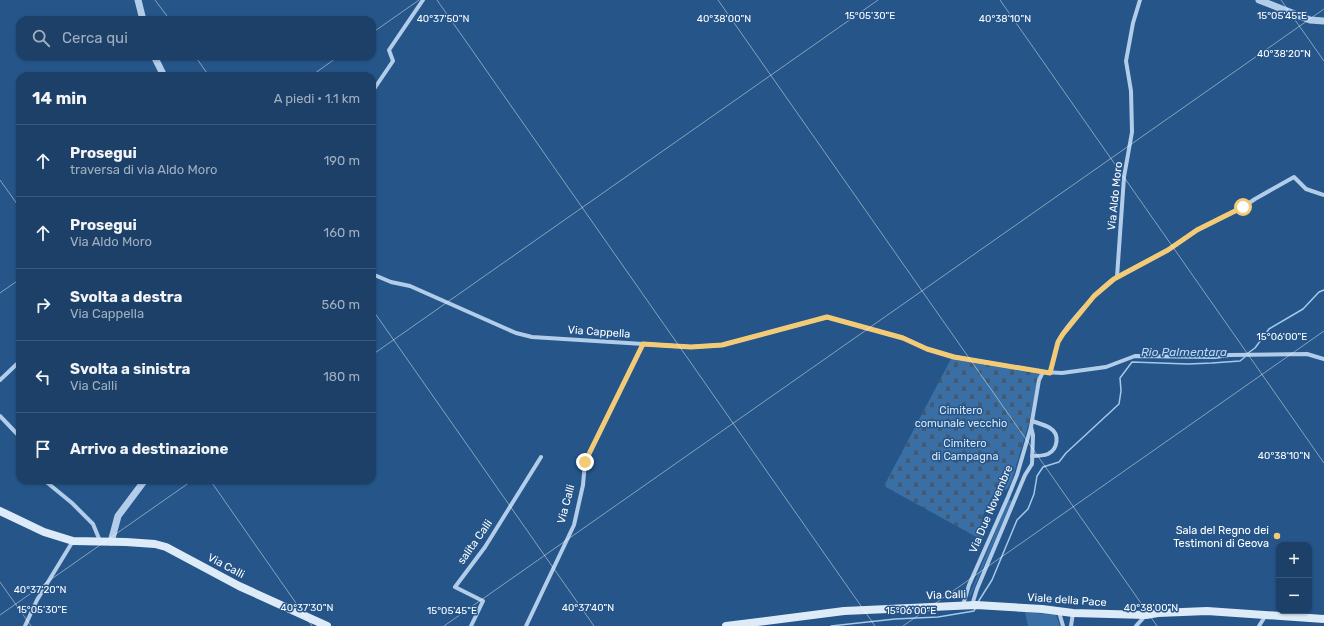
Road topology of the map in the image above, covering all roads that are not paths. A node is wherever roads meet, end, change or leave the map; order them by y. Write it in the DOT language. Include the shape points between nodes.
graph roads {
  1 [pos="138,0"];
  2 [pos="423,0"];
  3 [pos="1140,0"];
  4 [pos="1259,0"];
  5 [pos="142,16"];
  6 [pos="1324,21"];
  7 [pos="156,60"];
  8 [pos="162,72"];
  9 [pos="376,86"];
  10 [pos="1324,195"];
  11 [pos="376,276"];
  12 [pos="1117,277"];
  13 [pos="643,344"];
  14 [pos="1324,359"];
  15 [pos="16,365"];
  16 [pos="1043,372"];
  17 [pos="1050,373"];
  18 [pos="0,380"];
  19 [pos="0,416"];
  20 [pos="1032,421"];
  21 [pos="1031,427"];
  22 [pos="16,433"];
  23 [pos="1032,456"];
  24 [pos="541,457"];
  25 [pos="49,484"];
  26 [pos="142,484"];
  27 [pos="0,511"];
  28 [pos="73,541"];
  29 [pos="100,541"];
  30 [pos="111,542"];
  31 [pos="963,605"];
  32 [pos="974,605"];
  33 [pos="1059,612"];
  34 [pos="1073,613"];
  35 [pos="1146,615"];
  36 [pos="1266,615"];
  37 [pos="1324,619"];
  38 [pos="24,626"];
  39 [pos="327,626"];
  40 [pos="471,626"];
  41 [pos="526,626"];
  42 [pos="726,626"];
  43 [pos="1063,626"];
  44 [pos="1071,626"];
  45 [pos="1136,626"];
  46 [pos="1260,626"];
  1 -- 5 [label="street"];
  2 -- 9 [label="street" via="389,50 393,61"];
  3 -- 12 [label="street, Via Aldo Moro" via="1126,61 1131,91 1132,132 1124,177"];
  4 -- 6 [label="street" via="1310,20"];
  7 -- 8 [label="street"];
  10 -- 12 [label="street" via="1306,189 1294,177"];
  11 -- 13 [label="street, Via Cappella" via="410,286 516,333 532,337"];
  12 -- 17 [label="street" via="1094,296 1063,334 1058,342"];
  13 -- 16 [label="street, Via Cappella" via="691,347 722,345 827,317 903,338 954,357"];
  13 -- 41 [label="street, Via Calli" via="585,462 583,486 574,525"];
  14 -- 17 [label="street, Via Cappella" via="1307,354 1134,356 1106,367"];
  15 -- 18 [label="street"];
  16 -- 17 [label="street, Via Cappella"];
  16 -- 20 [label="street, Via Due Novembre" via="1039,380"];
  19 -- 22 [label="street"];
  20 -- 21 [label="street, Via Due Novembre"];
  20 -- 23 [label="street" via="1051,428 1057,441 1049,453"];
  21 -- 23 [label="street, Via Due Novembre"];
  21 -- 31 [label="street, Via Due Novembre" via="1017,475"];
  23 -- 32 [label="street, Via Due Novembre" via="1032,464 977,588"];
  24 -- 40 [label="street, salita Calli" via="485,547 455,587 483,601"];
  25 -- 29 [label="street" via="93,524"];
  26 -- 30 [label="street" via="118,516"];
  27 -- 28 [label="main road, Via Calli" via="44,532"];
  28 -- 29 [label="main road, Via Calli"];
  28 -- 38 [label="street"];
  29 -- 30 [label="main road, Via Calli"];
  30 -- 39 [label="main road, Via Calli" via="145,543 166,547 239,586"];
  31 -- 32 [label="main road, Via Calli"];
  31 -- 42 [label="main road, Via Calli" via="844,611"];
  32 -- 33 [label="main road, Viale della Pace"];
  33 -- 34 [label="main road, Viale della Pace"];
  33 -- 43 [label="street"];
  34 -- 35 [label="main road, Viale della Pace"];
  34 -- 44 [label="street"];
  35 -- 36 [label="main road, Viale della Pace" via="1207,611"];
  35 -- 45 [label="street"];
  36 -- 37 [label="main road, Viale della Pace"];
  36 -- 46 [label="street"];
}
